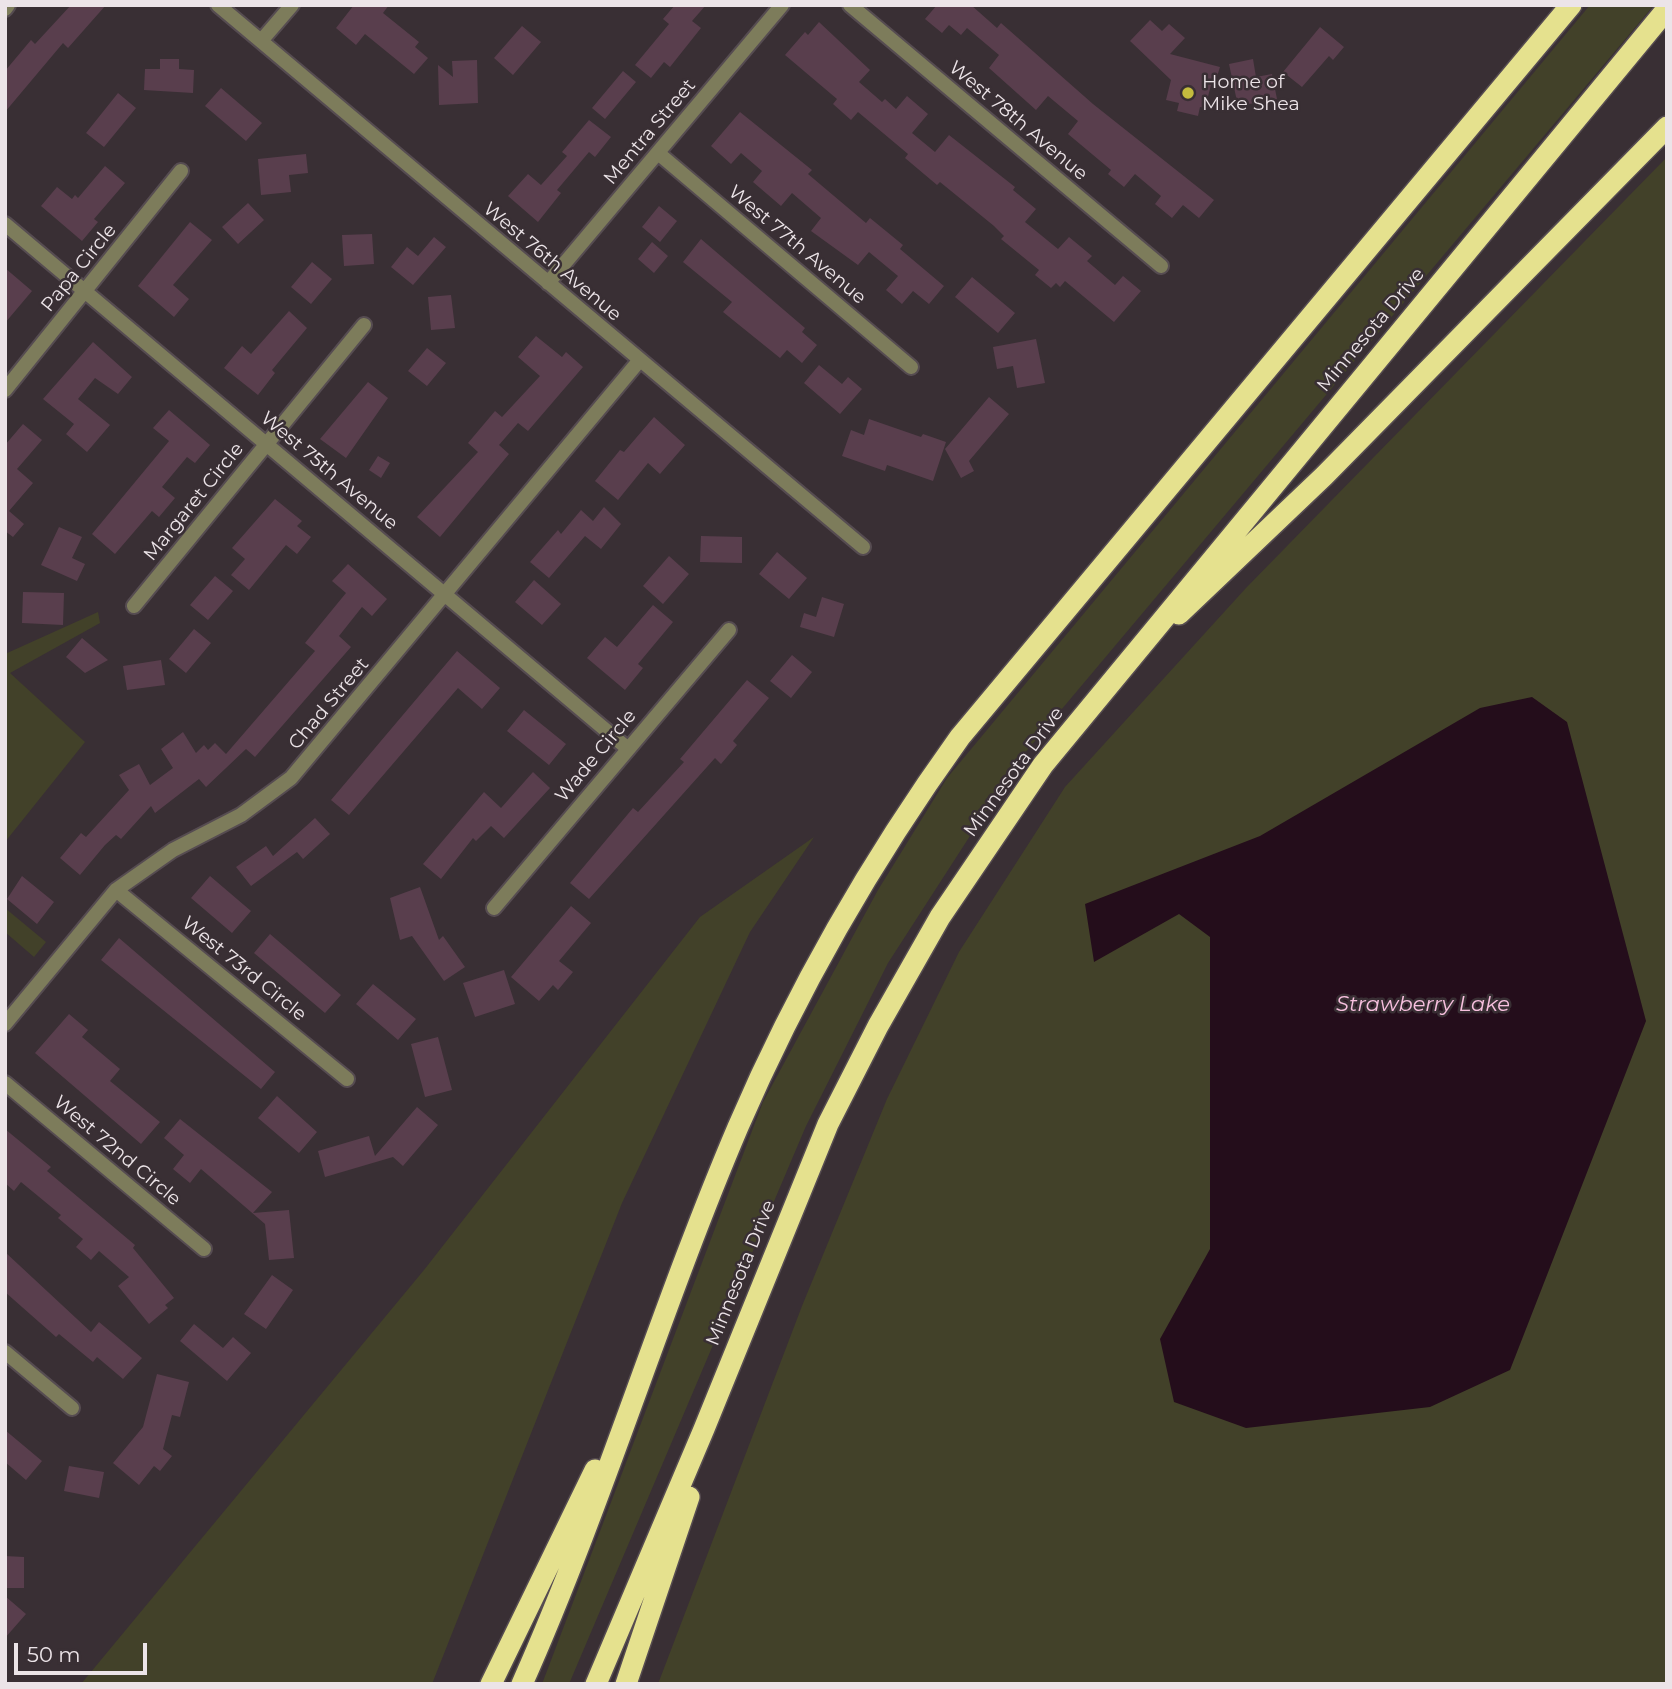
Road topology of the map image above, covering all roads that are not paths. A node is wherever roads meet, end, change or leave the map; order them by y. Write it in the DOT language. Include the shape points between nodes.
graph roads {
  1 [pos="218,5"];
  2 [pos="292,5"];
  3 [pos="782,5"];
  4 [pos="850,5"];
  5 [pos="1571,5"];
  6 [pos="1667,9"];
  7 [pos="261,41"];
  8 [pos="1667,127"];
  9 [pos="658,153"];
  10 [pos="181,171"];
  11 [pos="5,224"];
  12 [pos="1161,266"];
  13 [pos="548,283"];
  14 [pos="86,290"];
  15 [pos="364,325"];
  16 [pos="639,362"];
  17 [pos="911,367"];
  18 [pos="5,390"];
  19 [pos="266,444"];
  20 [pos="863,547"];
  21 [pos="447,595"];
  22 [pos="134,606"];
  23 [pos="729,630"];
  24 [pos="1119,670"];
  25 [pos="627,748"];
  26 [pos="116,890"];
  27 [pos="494,908"];
  28 [pos="5,1024"];
  29 [pos="347,1079"];
  30 [pos="5,1083"];
  31 [pos="204,1249"];
  32 [pos="5,1352"];
  33 [pos="650,1355"];
  34 [pos="72,1408"];
  35 [pos="704,1429"];
  36 [pos="491,1684"];
  37 [pos="522,1684"];
  38 [pos="596,1684"];
  39 [pos="626,1684"];
  1 -- 7 [label="street, West 76th Avenue"];
  2 -- 7 [label="street"];
  3 -- 9 [label="street, Mentra Street"];
  4 -- 12 [label="street, West 78th Avenue"];
  5 -- 33 [label="highway" via="960,737 916,799 805,988 767,1063"];
  6 -- 24 [label="highway, Minnesota Drive"];
  7 -- 13 [label="street, West 76th Avenue"];
  8 -- 24 [label="highway" via="1324,476"];
  9 -- 13 [label="street, Mentra Street"];
  9 -- 17 [label="street, West 77th Avenue"];
  10 -- 14 [label="street, Papa Circle"];
  11 -- 14 [label="street, West 75th Avenue"];
  13 -- 16 [label="street, West 76th Avenue"];
  14 -- 18 [label="street, Papa Circle"];
  14 -- 19 [label="street, West 75th Avenue"];
  15 -- 19 [label="street, Margaret Circle"];
  16 -- 20 [label="street, West 76th Avenue"];
  16 -- 21 [label="street, Chad Street"];
  19 -- 21 [label="street, West 75th Avenue"];
  19 -- 22 [label="street, Margaret Circle"];
  21 -- 25 [label="street, West 75th Avenue"];
  21 -- 26 [label="street, Chad Street" via="291,778 241,815 173,850"];
  23 -- 25 [label="street, Wade Circle"];
  24 -- 35 [label="highway, Minnesota Drive" via="1042,765 1000,827 940,917 878,1026 828,1124"];
  25 -- 27 [label="street, Wade Circle"];
  26 -- 28 [label="street, Chad Street"];
  26 -- 29 [label="street, West 73rd Circle"];
  30 -- 31 [label="street, West 72nd Circle"];
  32 -- 34 [label="street"];
  33 -- 36 [label="highway"];
  33 -- 37 [label="highway" via="562,1593"];
  35 -- 38 [label="highway, Minnesota Drive"];
  35 -- 39 [label="highway" via="691,1488"];
}
